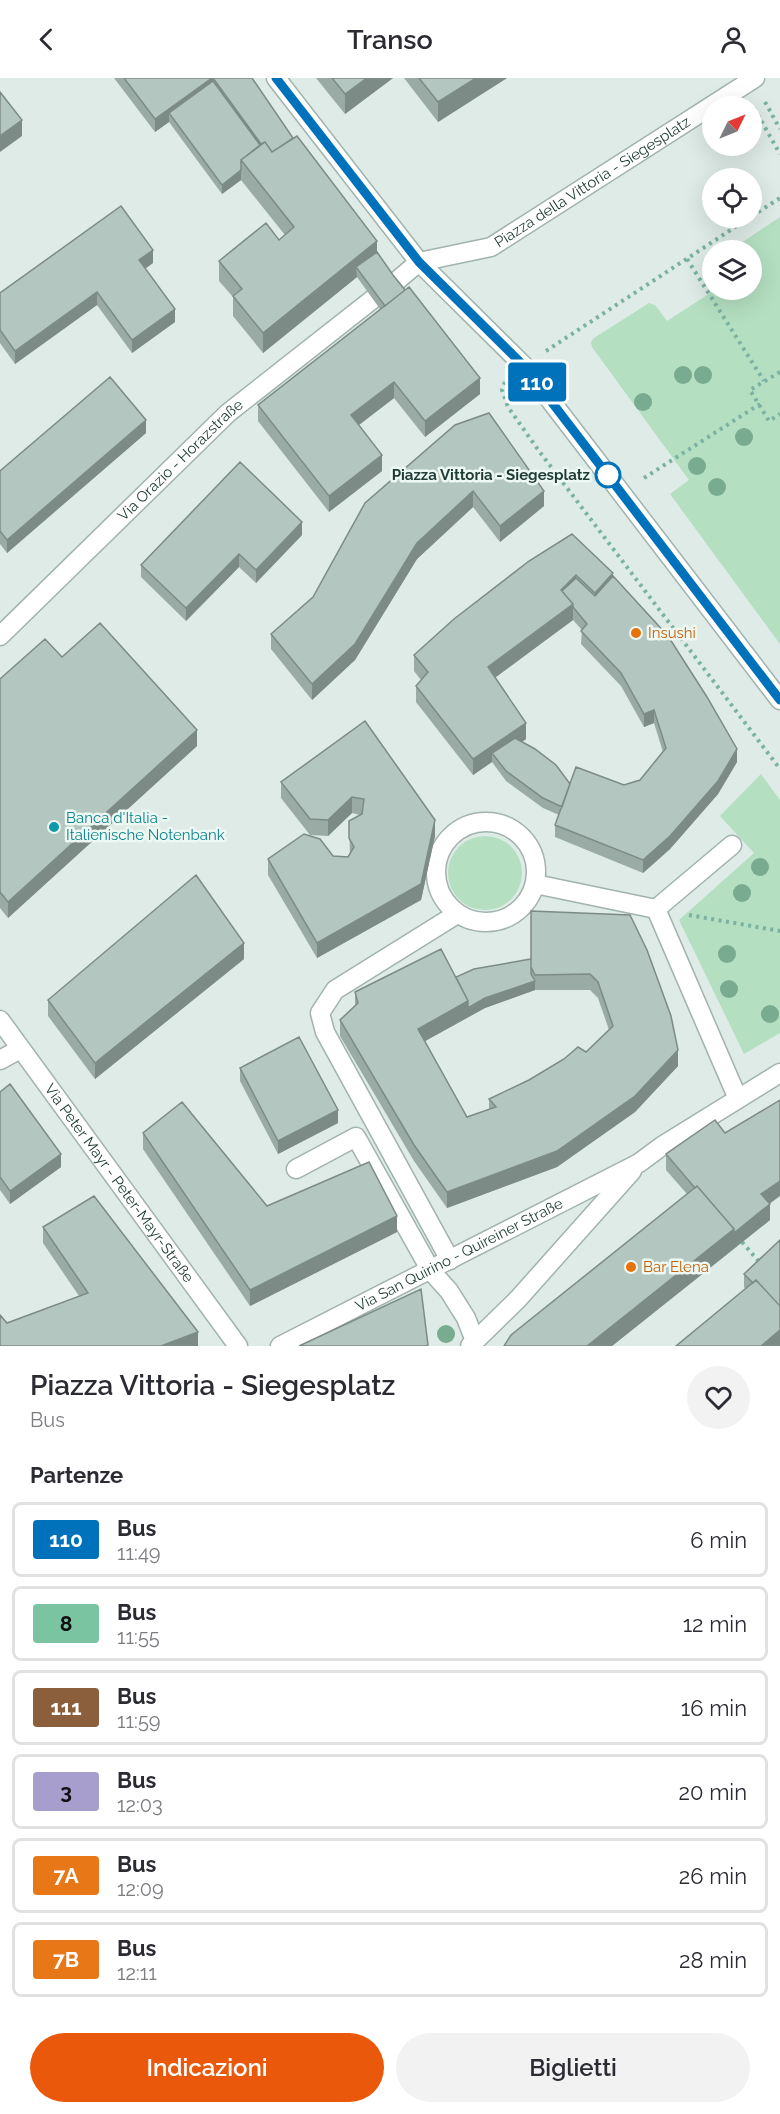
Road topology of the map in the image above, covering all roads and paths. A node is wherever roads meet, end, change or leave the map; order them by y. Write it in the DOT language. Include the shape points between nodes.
graph roads {
  1 [pos="276,78"];
  2 [pos="749,82"];
  3 [pos="780,154"];
  4 [pos="780,198"];
  5 [pos="762,209"];
  6 [pos="734,228"];
  7 [pos="687,259"];
  8 [pos="419,262"];
  9 [pos="393,284"];
  10 [pos="373,300"];
  11 [pos="524,366"];
  12 [pos="780,372"];
  13 [pos="764,381"];
  14 [pos="760,404"];
  15 [pos="780,414"];
  16 [pos="621,492"];
  17 [pos="0,636"];
  18 [pos="780,700"];
  19 [pos="780,769"];
  20 [pos="732,845"];
  21 [pos="536,884"];
  22 [pos="656,909"];
  23 [pos="457,914"];
  24 [pos="780,931"];
  25 [pos="0,1020"];
  26 [pos="20,1049"];
  27 [pos="0,1060"];
  28 [pos="780,1073"];
  29 [pos="738,1099"];
  30 [pos="639,1163"];
  31 [pos="296,1169"];
  32 [pos="742,1242"];
  33 [pos="450,1260"];
  34 [pos="764,1268"];
  35 [pos="431,1271"];
  36 [pos="472,1343"];
  37 [pos="238,1346"];
  38 [pos="280,1346"];
  1 -- 8 [label="street"];
  2 -- 3 [label="path"];
  2 -- 8 [label="street, Piazza della Vittoria - Siegesplatz" via="491,247"];
  4 -- 5 [label="path"];
  6 -- 7 [label="path"];
  7 -- 11 [label="path"];
  7 -- 13 [label="path"];
  8 -- 9 [label="street"];
  8 -- 11 [label="street"];
  10 -- 17 [label="street, Via Orazio - Horazstraße" via="228,413"];
  11 -- 16 [label="street"];
  11 -- 19 [label="path" via="508,375 502,390 508,407"];
  12 -- 13 [label="path"];
  13 -- 14 [label="path" via="750,390"];
  14 -- 15 [label="path" via="769,421"];
  14 -- 16 [label="path"];
  16 -- 18 [label="street"];
  20 -- 22 [label="street"];
  21 -- 22 [label="street"];
  21 -- 23 [label="street" via="529,899 504,920 471,921"];
  21 -- 23 [label="street" via="532,851 509,827 492,822 460,829 447,839 435,870 437,887"];
  22 -- 24 [label="path"];
  22 -- 29 [label="street"];
  23 -- 33 [label="street" via="335,990 320,1013 325,1032"];
  25 -- 26 [label="street, Via Peter Mayr - Peter-Mayr-Straße"];
  26 -- 27 [label="street"];
  26 -- 37 [label="street, Via Peter Mayr - Peter-Mayr-Straße"];
  28 -- 29 [label="street"];
  29 -- 30 [label="street"];
  30 -- 33 [label="street, Via San Quirino - Quireiner Straße"];
  30 -- 36 [label="street" via="518,1299"];
  31 -- 35 [label="street" via="356,1137"];
  32 -- 34 [label="path"];
  33 -- 35 [label="street, Via San Quirino - Quireiner Straße"];
  35 -- 36 [label="street" via="449,1290 466,1318"];
  35 -- 38 [label="street, Via San Quirino - Quireiner Straße"];
}
